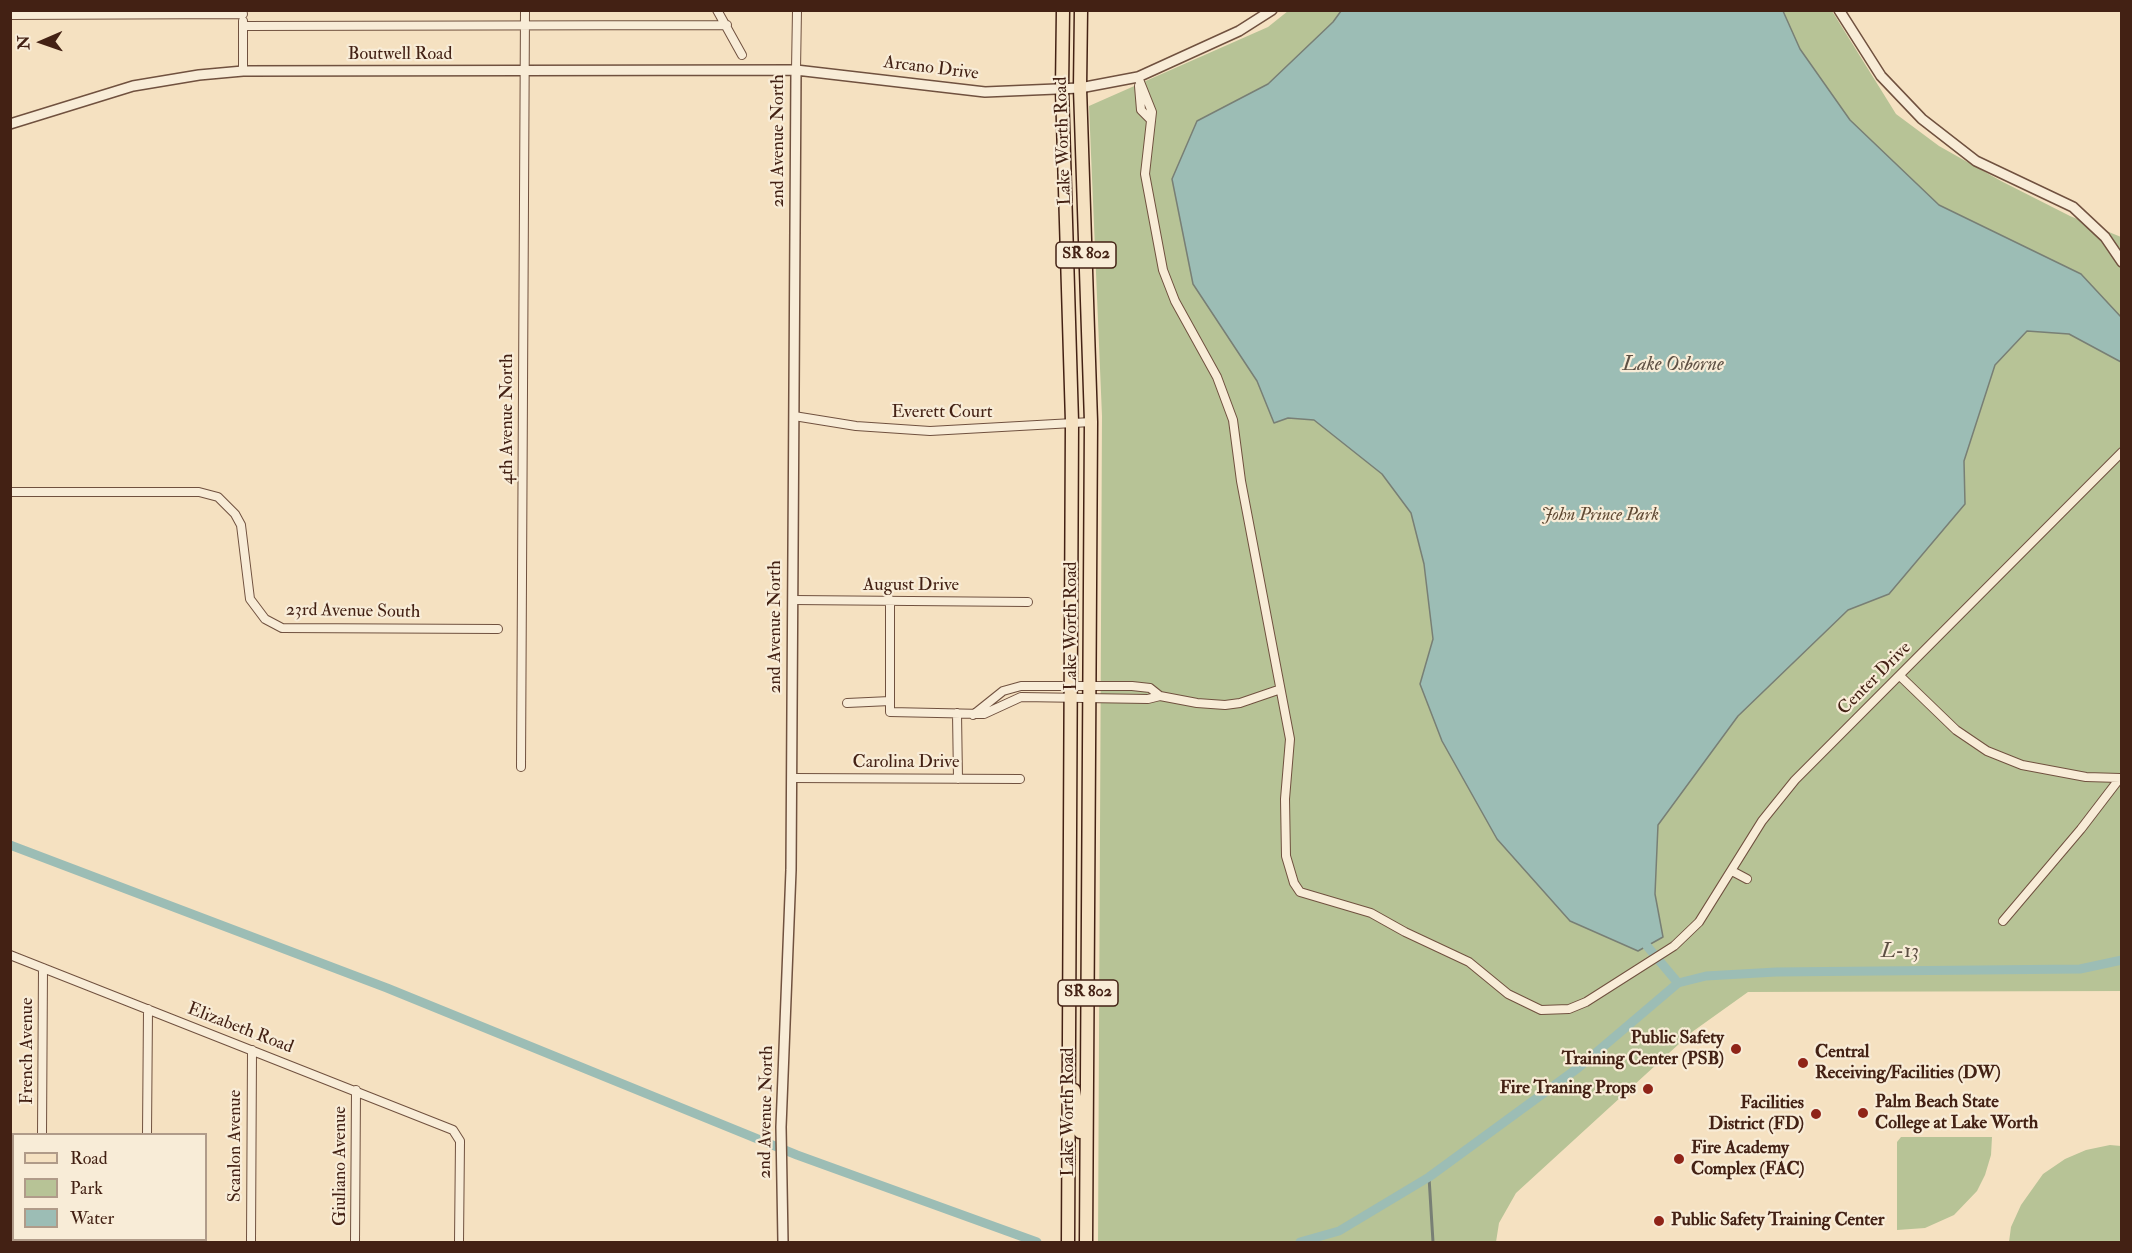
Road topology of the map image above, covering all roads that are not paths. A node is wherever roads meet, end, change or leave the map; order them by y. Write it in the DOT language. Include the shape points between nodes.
graph roads {
  1 [pos="525,10"];
  2 [pos="717,10"];
  3 [pos="797,10"];
  4 [pos="1063,10"];
  5 [pos="1081,10"];
  6 [pos="1272,10"];
  7 [pos="1839,10"];
  8 [pos="243,12"];
  9 [pos="10,15"];
  10 [pos="727,25"];
  11 [pos="243,26"];
  12 [pos="525,27"];
  13 [pos="742,55"];
  14 [pos="796,70"];
  15 [pos="243,71"];
  16 [pos="525,72"];
  17 [pos="1138,77"];
  18 [pos="1080,88"];
  19 [pos="1062,89"];
  20 [pos="10,124"];
  21 [pos="2121,262"];
  22 [pos="794,416"];
  23 [pos="1072,422"];
  24 [pos="1091,422"];
  25 [pos="2121,452"];
  26 [pos="10,492"];
  27 [pos="793,600"];
  28 [pos="890,600"];
  29 [pos="1028,602"];
  30 [pos="498,629"];
  31 [pos="1900,676"];
  32 [pos="1090,686"];
  33 [pos="1278,690"];
  34 [pos="1072,692"];
  35 [pos="1161,696"];
  36 [pos="1090,699"];
  37 [pos="890,701"];
  38 [pos="847,703"];
  39 [pos="957,714"];
  40 [pos="973,715"];
  41 [pos="521,767"];
  42 [pos="792,778"];
  43 [pos="958,779"];
  44 [pos="1020,779"];
  45 [pos="1732,871"];
  46 [pos="1747,879"];
  47 [pos="2002,921"];
  48 [pos="10,955"];
  49 [pos="43,968"];
  50 [pos="148,1009"];
  51 [pos="252,1050"];
  52 [pos="1069,1079"];
  53 [pos="356,1090"];
  54 [pos="42,1133"];
  55 [pos="147,1133"];
  56 [pos="1087,1159"];
  57 [pos="251,1242"];
  58 [pos="355,1242"];
  59 [pos="459,1242"];
  60 [pos="783,1242"];
  61 [pos="1068,1242"];
  62 [pos="1086,1242"];
  1 -- 12 [label="street, 4th Avenue North"];
  2 -- 10 [label="street"];
  3 -- 14 [label="street, 2nd Avenue North"];
  4 -- 19 [label="main road, Lake Worth Road / SR 802"];
  5 -- 18 [label="main road, Lake Worth Road / SR 802"];
  6 -- 17 [label="street, Arcano Drive" via="1239,31"];
  7 -- 21 [label="street" via="1881,76 1922,119 1976,161 2073,207 2105,237"];
  8 -- 9 [label="street"];
  8 -- 11 [label="street"];
  10 -- 12 [label="street"];
  10 -- 13 [label="street"];
  11 -- 12 [label="street"];
  11 -- 15 [label="street"];
  12 -- 16 [label="street, 4th Avenue North"];
  14 -- 16 [label="street, Boutwell Road"];
  14 -- 19 [label="street, Arcano Drive" via="985,92"];
  14 -- 22 [label="street, 2nd Avenue North"];
  15 -- 16 [label="street, Boutwell Road"];
  15 -- 20 [label="street, Boutwell Road" via="134,86"];
  16 -- 41 [label="street, 4th Avenue North"];
  17 -- 18 [label="street, Arcano Drive"];
  17 -- 33 [label="street" via="1141,110 1151,120 1145,174 1163,270 1175,301 1217,377 1233,420"];
  18 -- 19 [label="street, Arcano Drive"];
  18 -- 24 [label="main road, Lake Worth Road / SR 802"];
  19 -- 23 [label="main road, Lake Worth Road / SR 802"];
  22 -- 23 [label="street, Everett Court" via="856,426 930,431"];
  22 -- 27 [label="street, 2nd Avenue North"];
  23 -- 24 [label="street, Everett Court"];
  23 -- 34 [label="main road, Lake Worth Road / SR 802"];
  24 -- 32 [label="main road, Lake Worth Road / SR 802"];
  25 -- 31 [label="street, Center Drive"];
  26 -- 30 [label="street, 23rd Avenue South" via="200,492 218,497 241,525 250,599 261,615 282,628"];
  27 -- 28 [label="street, August Drive"];
  27 -- 42 [label="street, 2nd Avenue North"];
  28 -- 29 [label="street, August Drive"];
  28 -- 37 [label="street"];
  31 -- 45 [label="street, Center Drive" via="1795,780 1762,821"];
  31 -- 47 [label="street" via="1956,730 1987,751 2022,765 2085,777 2120,778"];
  32 -- 34 [label="street"];
  32 -- 35 [label="street" via="1150,688"];
  32 -- 36 [label="main road, Lake Worth Road / SR 802"];
  33 -- 35 [label="street" via="1225,705"];
  33 -- 45 [label="street, Center Drive" via="1290,739 1286,856 1300,892 1371,913 1469,962 1508,994 1541,1010 1569,1009 1586,1002 1674,946 1699,922"];
  34 -- 36 [label="street"];
  34 -- 40 [label="street" via="1021,697"];
  34 -- 40 [label="street" via="1011,688"];
  34 -- 52 [label="main road, Lake Worth Road / SR 802"];
  35 -- 36 [label="street"];
  36 -- 56 [label="main road, Lake Worth Road / SR 802"];
  37 -- 38 [label="street"];
  37 -- 39 [label="street" via="890,712"];
  39 -- 40 [label="street"];
  39 -- 43 [label="street"];
  42 -- 43 [label="street, Carolina Drive"];
  42 -- 60 [label="street, 2nd Avenue North" via="781,1126"];
  43 -- 44 [label="street, Carolina Drive"];
  45 -- 46 [label="street"];
  48 -- 49 [label="street, Elizabeth Road"];
  49 -- 50 [label="street, Elizabeth Road"];
  49 -- 54 [label="street, French Avenue"];
  50 -- 51 [label="street, Elizabeth Road"];
  50 -- 55 [label="street"];
  51 -- 53 [label="street, Elizabeth Road"];
  51 -- 57 [label="street, Scanlon Avenue"];
  52 -- 56 [label="main road" via="1077,1096 1080,1142"];
  52 -- 61 [label="main road, Lake Worth Road / SR 802"];
  53 -- 58 [label="street, Giuliano Avenue"];
  53 -- 59 [label="street, Elizabeth Road" via="447,1126 457,1135"];
  56 -- 62 [label="main road, Lake Worth Road / SR 802"];
}
